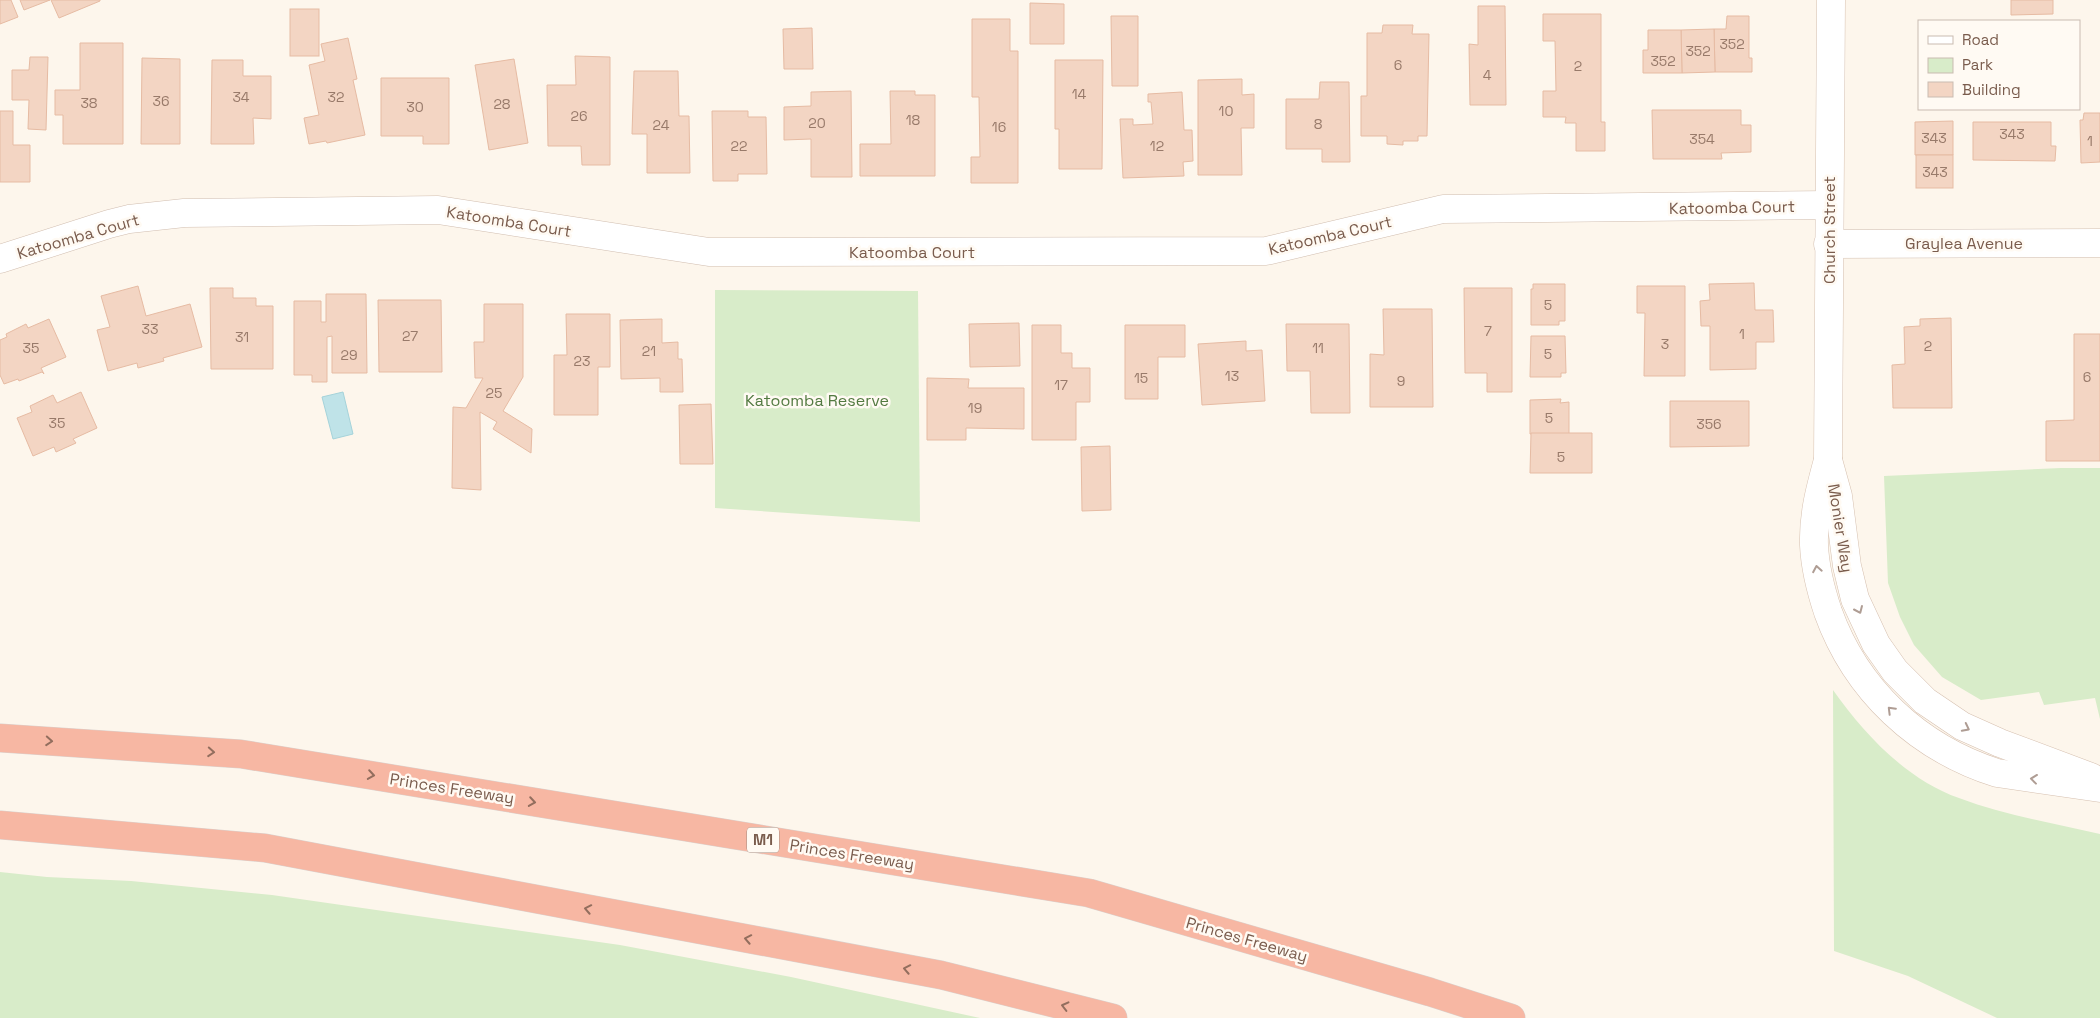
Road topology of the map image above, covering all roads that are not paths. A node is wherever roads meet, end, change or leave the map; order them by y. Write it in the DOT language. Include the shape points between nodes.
graph roads {
  1 [pos="1831,0"];
  2 [pos="1828,205"];
  3 [pos="2100,243"];
  4 [pos="1828,244"];
  5 [pos="0,259"];
  6 [pos="1828,460"];
  7 [pos="0,738"];
  8 [pos="2100,780"];
  9 [pos="2100,788"];
  10 [pos="0,825"];
  11 [pos="1113,1018"];
  12 [pos="1511,1018"];
  1 -- 2 [label="street, Church Street"];
  2 -- 4 [label="street, Church Street"];
  2 -- 5 [label="street, Katoomba Court" via="1443,209 1266,251 709,252 438,210 184,213 138,217 109,224"];
  3 -- 4 [label="street, Graylea Avenue"];
  4 -- 6 [label="street, Church Street"];
  6 -- 8 [label="street, Monier Way, one-way" via="1838,496 1854,599 1876,644 1895,671 1926,701 1962,726"];
  9 -- 6 [label="street, Monier Way, one-way" via="2016,777 1981,768 1942,750 1920,735 1897,717 1866,683 1839,638 1824,600 1816,563 1815,515"];
  7 -- 12 [label="highway, Princes Freeway / M1, one-way" via="241,754 1088,893"];
  11 -- 10 [label="highway, one-way" via="941,975 264,848"];
}
